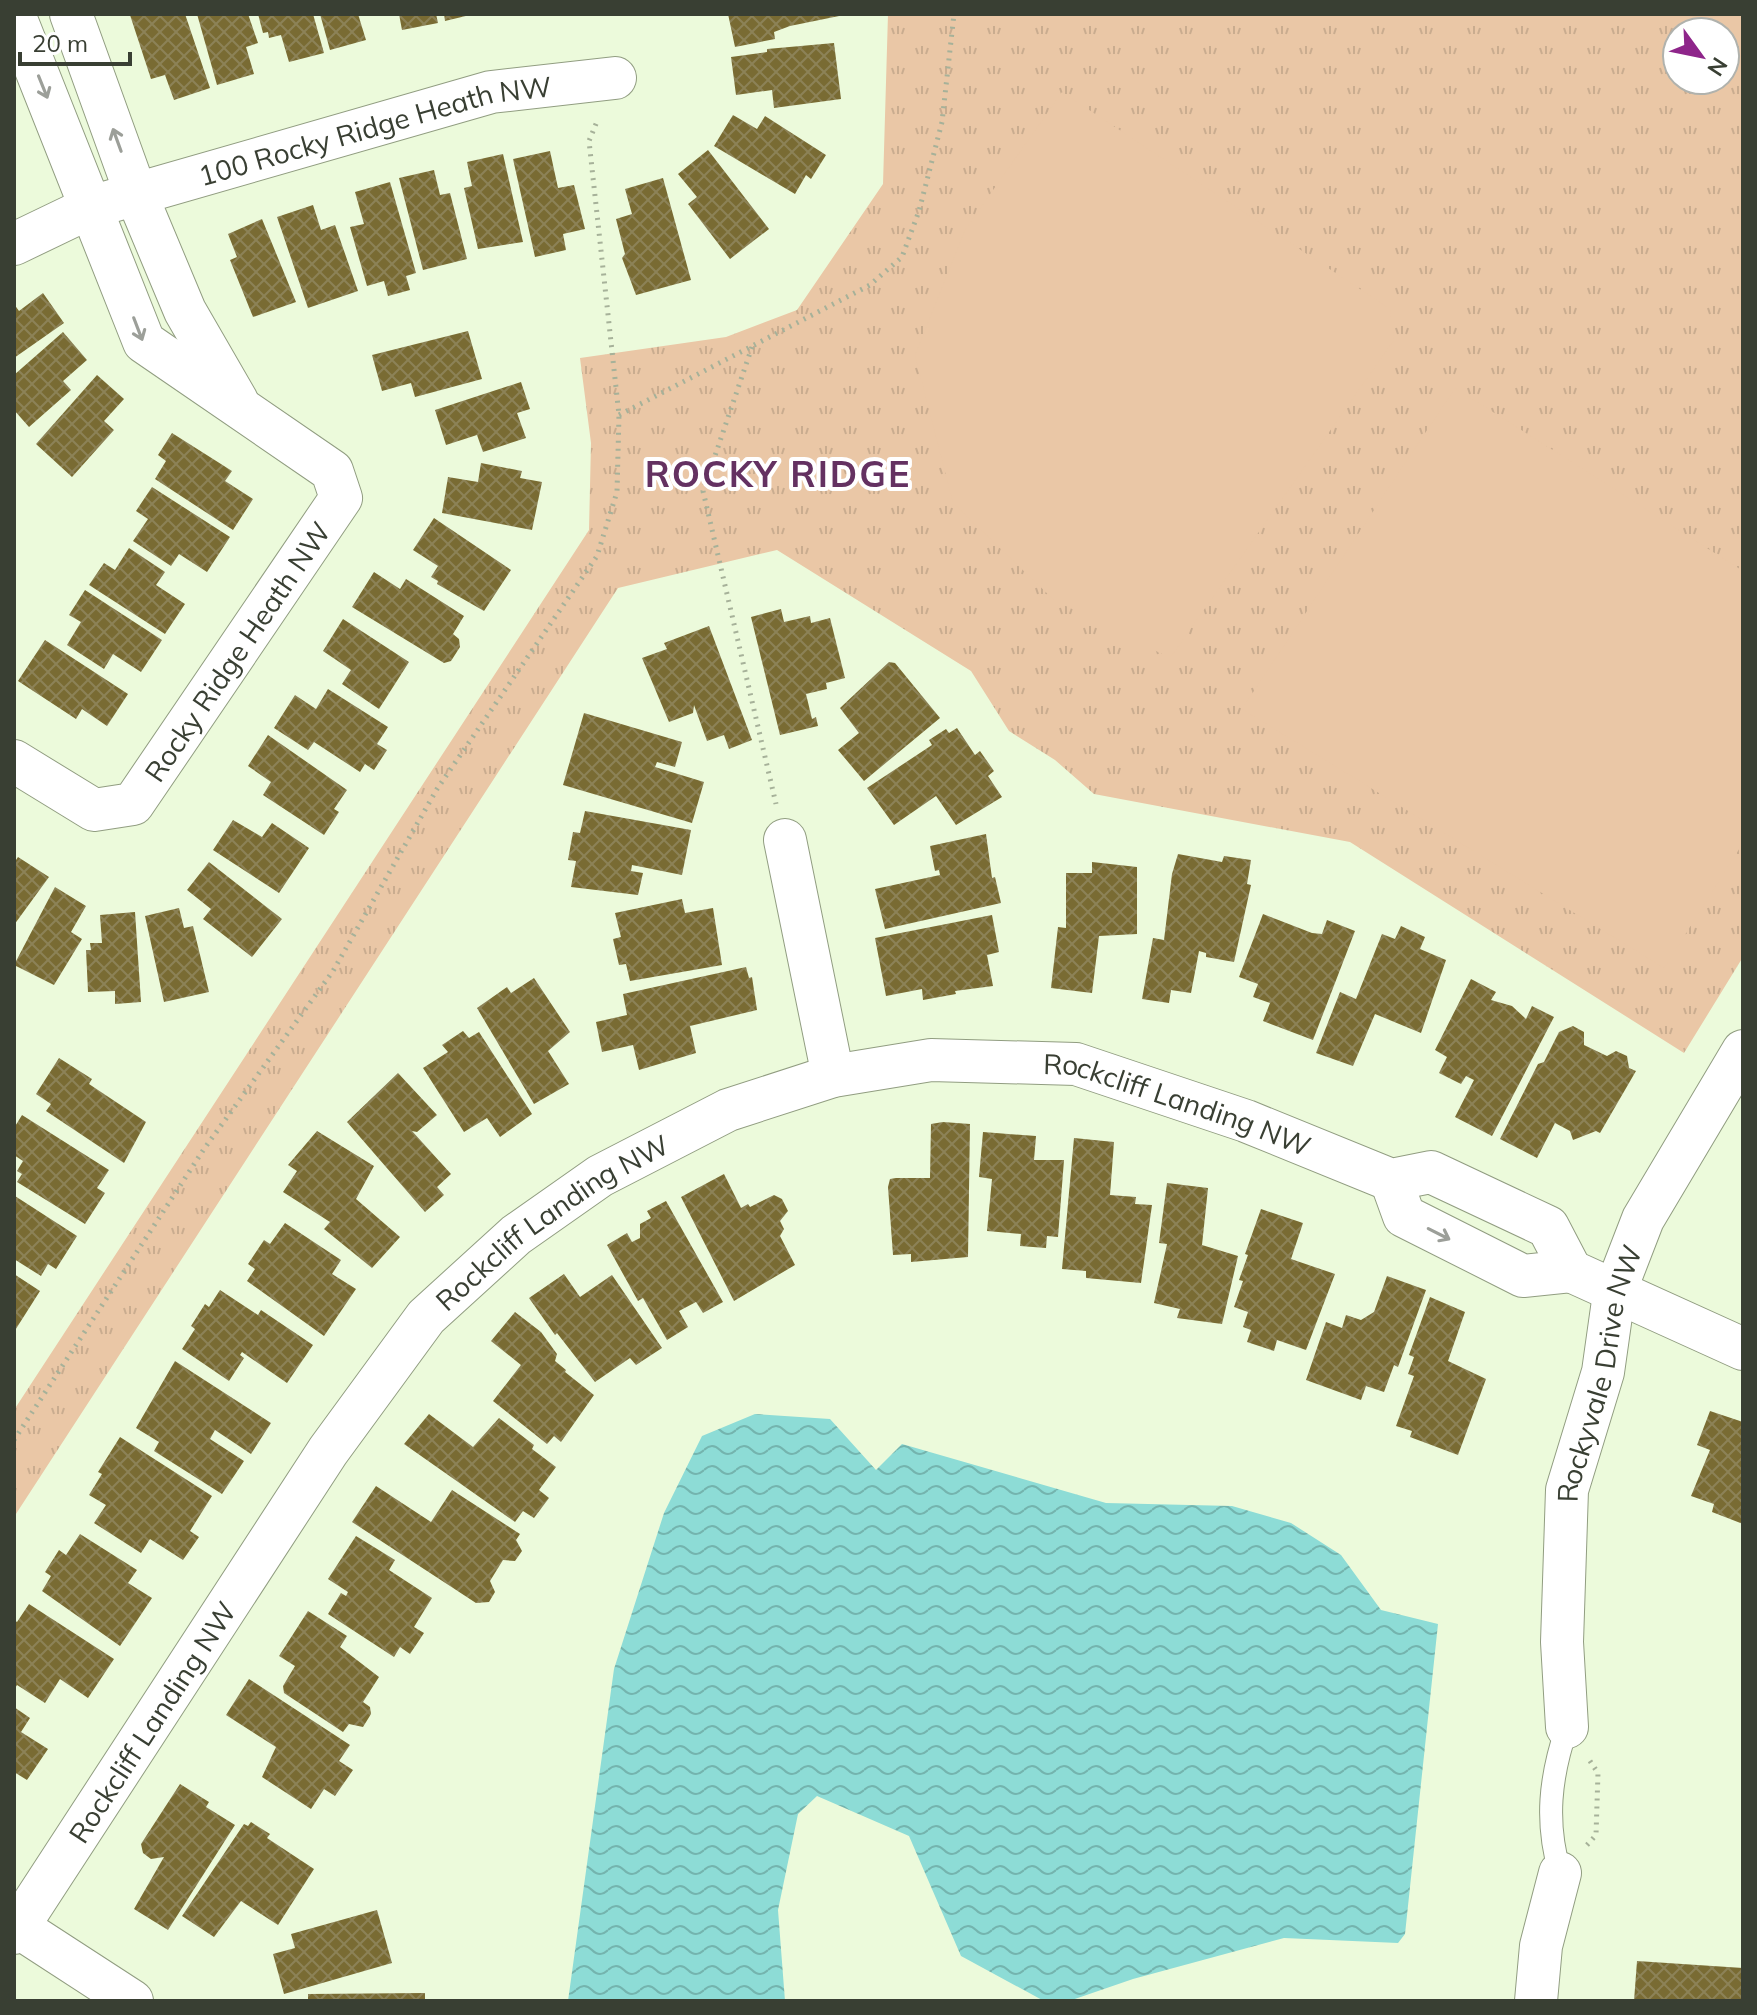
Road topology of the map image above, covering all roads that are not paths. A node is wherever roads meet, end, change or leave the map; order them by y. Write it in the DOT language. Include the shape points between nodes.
graph roads {
  1 [pos="14,14"];
  2 [pos="71,14"];
  3 [pos="615,78"];
  4 [pos="136,194"];
  5 [pos="91,207"];
  6 [pos="14,244"];
  7 [pos="244,413"];
  8 [pos="14,761"];
  9 [pos="785,840"];
  10 [pos="1743,1051"];
  11 [pos="833,1076"];
  12 [pos="1391,1180"];
  13 [pos="1571,1271"];
  14 [pos="1614,1294"];
  15 [pos="1743,1349"];
  16 [pos="1567,1727"];
  17 [pos="1560,1873"];
  18 [pos="16,1930"];
  19 [pos="132,2001"];
  20 [pos="1536,2001"];
  1 -- 5 [label="street, Rocky Ridge Heath NW, one-way"];
  4 -- 2 [label="street, Rocky Ridge Heath NW, one-way"];
  3 -- 4 [label="street, 100 Rocky Ridge Heath NW" via="491,92"];
  4 -- 5 [label="street"];
  4 -- 7 [label="street, Rocky Ridge Heath NW" via="185,311"];
  5 -- 6 [label="street"];
  5 -- 7 [label="street, Rocky Ridge Heath NW, one-way" via="144,342"];
  7 -- 8 [label="street, Rocky Ridge Heath NW" via="332,471 341,498 133,804 94,810"];
  9 -- 11 [label="street"];
  10 -- 14 [label="street, Rockyvale Drive NW" via="1643,1219"];
  11 -- 12 [label="street, Rockcliff Landing NW" via="931,1060 1076,1064 1246,1121"];
  11 -- 18 [label="street, Rockcliff Landing NW" via="728,1110 600,1176 516,1235 426,1317 328,1451"];
  12 -- 13 [label="street" via="1431,1172 1548,1227"];
  12 -- 13 [label="street, one-way" via="1404,1216 1483,1256 1523,1276"];
  13 -- 14 [label="street"];
  14 -- 15 [label="street"];
  14 -- 16 [label="street, Rockyvale Drive NW" via="1603,1372 1567,1490 1562,1642"];
  16 -- 17 [label="lane" via="1553,1776 1549,1822"];
  17 -- 20 [label="street" via="1543,1935"];
  18 -- 19 [label="street"];
}
